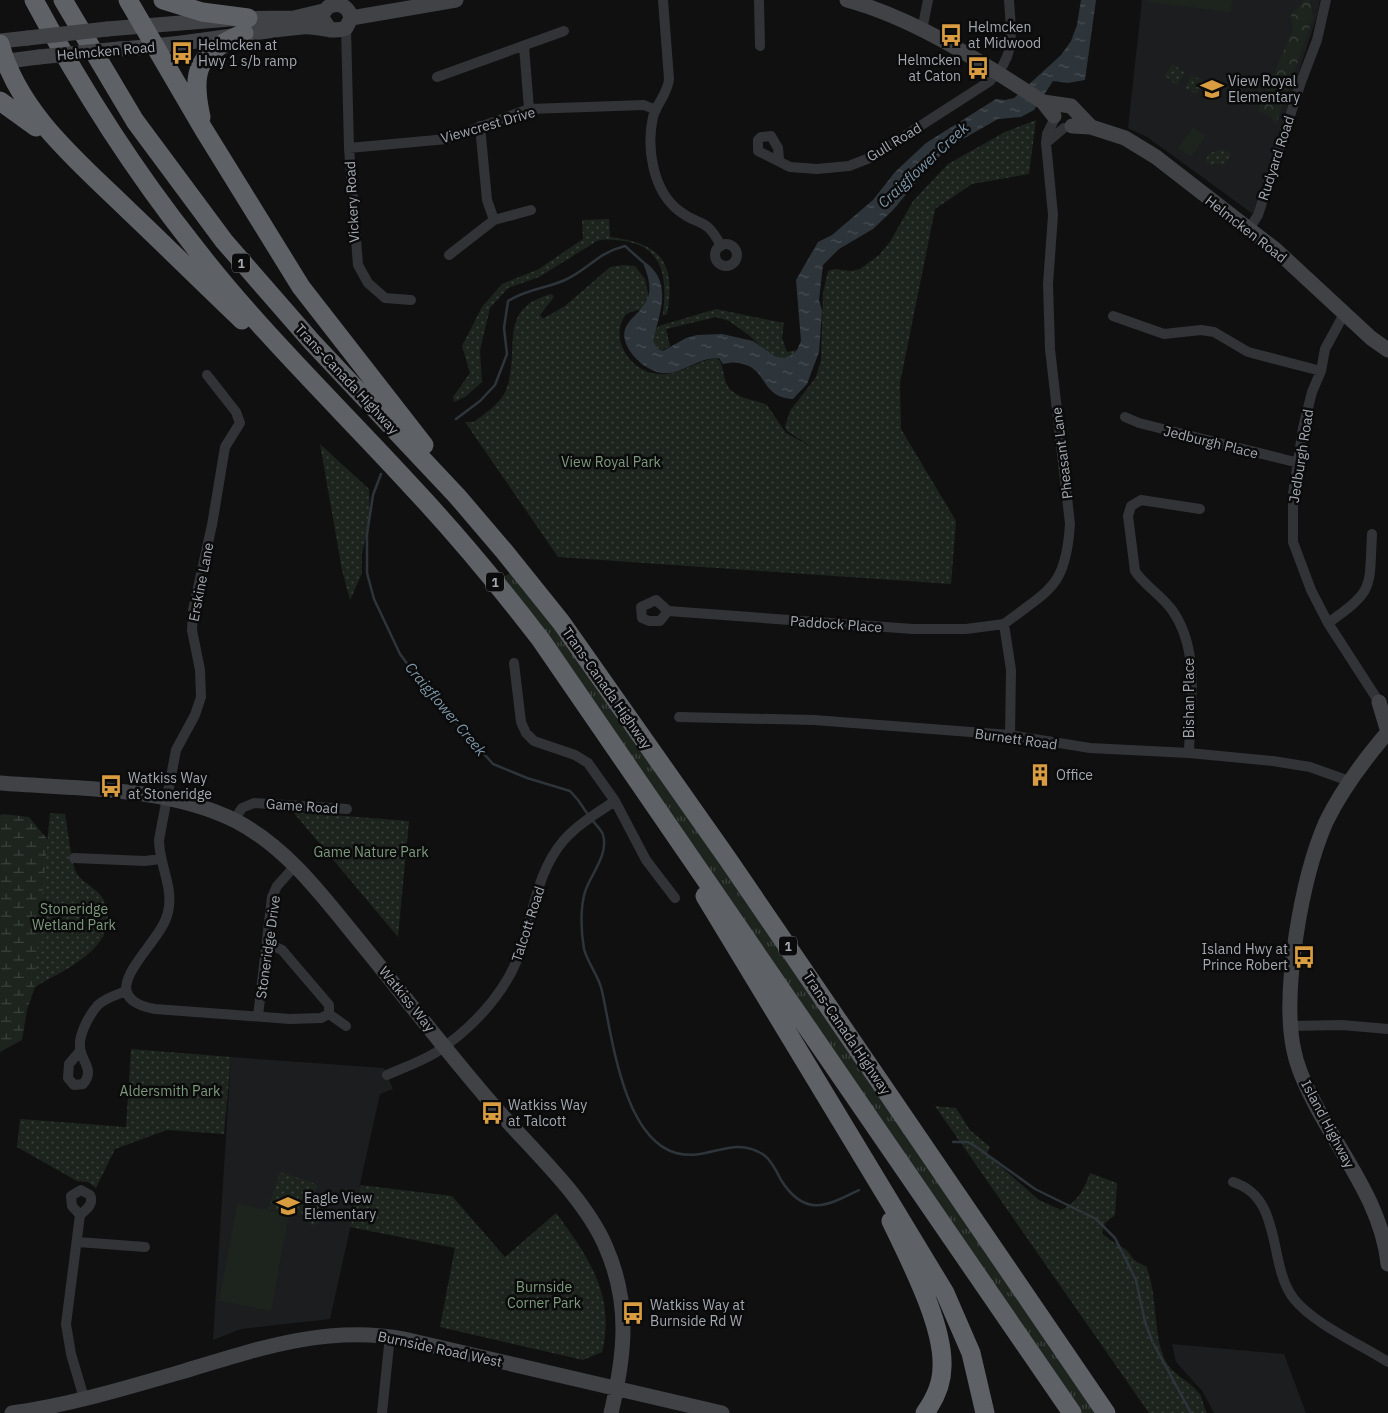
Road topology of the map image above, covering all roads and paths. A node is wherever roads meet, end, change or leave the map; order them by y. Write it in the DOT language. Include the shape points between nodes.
graph roads {
  1 [pos="34,0"];
  2 [pos="63,0"];
  3 [pos="128,0"];
  4 [pos="163,0"];
  5 [pos="456,0"];
  6 [pos="663,0"];
  7 [pos="759,0"];
  8 [pos="847,0"];
  9 [pos="928,0"];
  10 [pos="1009,0"];
  11 [pos="1326,0"];
  12 [pos="339,13"];
  13 [pos="246,26"];
  14 [pos="144,27"];
  15 [pos="922,30"];
  16 [pos="564,32"];
  17 [pos="524,46"];
  18 [pos="760,46"];
  19 [pos="156,47"];
  20 [pos="1,52"];
  21 [pos="997,74"];
  22 [pos="436,77"];
  23 [pos="0,101"];
  24 [pos="529,110"];
  25 [pos="656,110"];
  26 [pos="1064,118"];
  27 [pos="480,126"];
  28 [pos="204,130"];
  29 [pos="349,148"];
  30 [pos="74,158"];
  31 [pos="779,160"];
  32 [pos="531,210"];
  33 [pos="494,220"];
  34 [pos="1249,229"];
  35 [pos="721,246"];
  36 [pos="449,255"];
  37 [pos="411,300"];
  38 [pos="1344,314"];
  39 [pos="1114,316"];
  40 [pos="1388,350"];
  41 [pos="1321,371"];
  42 [pos="207,375"];
  43 [pos="1125,417"];
  44 [pos="371,443"];
  45 [pos="1299,463"];
  46 [pos="457,496"];
  47 [pos="1200,509"];
  48 [pos="1372,534"];
  49 [pos="668,611"];
  50 [pos="1328,623"];
  51 [pos="1004,624"];
  52 [pos="514,663"];
  53 [pos="1384,704"];
  54 [pos="679,717"];
  55 [pos="1388,732"];
  56 [pos="1010,736"];
  57 [pos="1189,753"];
  58 [pos="623,761"];
  59 [pos="1349,782"];
  60 [pos="0,783"];
  61 [pos="166,798"];
  62 [pos="615,801"];
  63 [pos="347,809"];
  64 [pos="234,820"];
  65 [pos="74,858"];
  66 [pos="160,859"];
  67 [pos="295,866"];
  68 [pos="675,898"];
  69 [pos="268,943"];
  70 [pos="126,991"];
  71 [pos="329,1014"];
  72 [pos="258,1016"];
  73 [pos="346,1026"];
  74 [pos="1290,1026"];
  75 [pos="1388,1029"];
  76 [pos="444,1046"];
  77 [pos="80,1051"];
  78 [pos="387,1076"];
  79 [pos="840,1119"];
  80 [pos="1233,1182"];
  81 [pos="80,1215"];
  82 [pos="78,1242"];
  83 [pos="145,1247"];
  84 [pos="1388,1264"];
  85 [pos="390,1336"];
  86 [pos="1388,1362"];
  87 [pos="617,1388"];
  88 [pos="84,1398"];
  89 [pos="1106,1411"];
  90 [pos="12,1413"];
  91 [pos="382,1413"];
  92 [pos="611,1413"];
  93 [pos="722,1413"];
  94 [pos="924,1413"];
  95 [pos="985,1413"];
  96 [pos="1072,1413"];
  1 -- 44 [label="highway, Trans-Canada Highway / 1" via="114,136 193,246 282,349"];
  2 -- 46 [label="highway, Trans-Canada Highway / 1" via="135,121 224,241 312,342"];
  3 -- 14 [label="highway"];
  4 -- 13 [label="highway"];
  5 -- 12 [label="main road, Helmcken Road" via="387,11"];
  6 -- 25 [label="street" via="669,78 668,88"];
  7 -- 18 [label="street"];
  8 -- 15 [label="main road"];
  9 -- 15 [label="street"];
  10 -- 21 [label="street" via="1010,51"];
  11 -- 34 [label="street, Rudyard Road" via="1317,40 1258,215"];
  12 -- 13 [label="main road, Helmcken Road" via="313,26"];
  12 -- 29 [label="street, Vickery Road" via="346,69"];
  13 -- 14 [label="main road, Helmcken Road"];
  13 -- 19 [label="main road, Helmcken Road"];
  13 -- 28 [label="highway" via="212,50 199,70 197,92"];
  14 -- 19 [label="highway"];
  14 -- 20 [label="main road, Helmcken Road, bridge" via="28,38"];
  15 -- 21 [label="main road"];
  16 -- 17 [label="street"];
  17 -- 22 [label="street"];
  17 -- 24 [label="street"];
  19 -- 20 [label="main road, Helmcken Road, bridge" via="39,57"];
  19 -- 28 [label="highway"];
  20 -- 30 [label="highway" via="15,85 30,108"];
  21 -- 26 [label="main road"];
  21 -- 31 [label="street, Gull Road" via="872,158 849,166 817,169 790,167"];
  23 -- 30 [label="highway"];
  24 -- 25 [label="street, Viewcrest Drive" via="644,105"];
  24 -- 27 [label="street, Viewcrest Drive"];
  25 -- 35 [label="street" via="652,132 657,182 672,204 709,226"];
  26 -- 34 [label="main road, Helmcken Road" via="1125,138 1148,151"];
  26 -- 51 [label="street, Pheasant Lane" via="1047,134 1046,143 1053,215 1048,284 1050,349 1070,524 1068,549 1060,576 1042,597"];
  27 -- 29 [label="street, Viewcrest Drive" via="447,139"];
  27 -- 33 [label="street" via="486,200"];
  28 -- 46 [label="highway" via="301,287 430,453"];
  29 -- 37 [label="street, Vickery Road" via="358,265 368,283 385,298"];
  30 -- 44 [label="highway" via="310,390"];
  32 -- 33 [label="street"];
  33 -- 36 [label="street"];
  34 -- 38 [label="main road, Helmcken Road"];
  38 -- 40 [label="main road, Helmcken Road"];
  38 -- 41 [label="street, Jedburgh Road" via="1325,349"];
  39 -- 41 [label="street" via="1164,334 1201,330 1214,332 1248,352"];
  41 -- 45 [label="street, Jedburgh Road" via="1303,428"];
  42 -- 61 [label="street, Erskine Lane" via="236,412 240,423 225,446 193,610 192,630 200,670 201,697 176,750"];
  43 -- 45 [label="street, Jedburgh Place"];
  44 -- 58 [label="highway, Trans-Canada Highway / 1" via="504,592 541,640"];
  45 -- 50 [label="street, Jedburgh Road" via="1292,494 1293,542 1311,590"];
  46 -- 89 [label="highway, Trans-Canada Highway / 1" via="561,622"];
  47 -- 57 [label="street, Bishan Place" via="1141,500 1131,506 1128,516 1135,571 1157,592 1182,626 1190,648"];
  48 -- 50 [label="street" via="1369,582 1364,594 1356,604"];
  49 -- 51 [label="street, Paddock Place" via="913,629 966,629"];
  50 -- 53 [label="street, Jedburgh Road"];
  51 -- 56 [label="street" via="1011,670"];
  52 -- 62 [label="street" via="521,722 526,733 534,741 575,755 588,763"];
  53 -- 55 [label="main road"];
  54 -- 56 [label="street, Burnett Road" via="814,720"];
  55 -- 59 [label="main road, Island Highway"];
  56 -- 57 [label="street, Burnett Road" via="1076,747"];
  57 -- 59 [label="street, Burnett Road" via="1310,767"];
  58 -- 79 [label="highway"];
  58 -- 96 [label="highway, Trans-Canada Highway / 1"];
  59 -- 74 [label="main road, Island Highway" via="1327,821 1306,880 1292,982"];
  60 -- 61 [label="main road, Watkiss Way"];
  61 -- 64 [label="main road, Watkiss Way" via="198,805"];
  61 -- 66 [label="street" via="159,840"];
  62 -- 68 [label="street" via="646,860"];
  62 -- 76 [label="street, Talcott Road" via="564,841 546,867 517,960 506,981 484,1010"];
  63 -- 64 [label="street, Game Road" via="254,803 242,808"];
  64 -- 67 [label="main road, Watkiss Way" via="279,850"];
  65 -- 66 [label="street"];
  66 -- 70 [label="street" via="170,899 168,915 161,931 131,970"];
  67 -- 69 [label="street, Stoneridge Drive" via="277,886 272,897"];
  67 -- 76 [label="main road, Watkiss Way" via="338,914"];
  69 -- 71 [label="street" via="282,950 329,1005"];
  69 -- 72 [label="street, Stoneridge Drive"];
  70 -- 72 [label="street, Stoneridge Drive" via="139,1006"];
  70 -- 77 [label="street" via="98,1005 85,1027"];
  71 -- 72 [label="street" via="321,1018 290,1019"];
  71 -- 73 [label="street"];
  74 -- 75 [label="street" via="1342,1025"];
  74 -- 84 [label="main road, Island Highway" via="1294,1052 1310,1094 1372,1204"];
  76 -- 78 [label="street, Talcott Road"];
  76 -- 87 [label="main road, Watkiss Way" via="590,1217 606,1245 623,1305 624,1341"];
  79 -- 94 [label="highway" via="898,1237 936,1329 941,1348 940,1384"];
  79 -- 95 [label="highway" via="946,1293 971,1354"];
  80 -- 86 [label="street" via="1254,1195 1270,1222 1282,1276 1294,1298 1319,1322"];
  81 -- 82 [label="street"];
  82 -- 83 [label="street"];
  82 -- 88 [label="street" via="66,1324"];
  85 -- 87 [label="main road, Burnside Road West"];
  85 -- 88 [label="main road, Burnside Road West" via="334,1334 274,1345"];
  85 -- 91 [label="street"];
  87 -- 92 [label="main road, Watkiss Way"];
  87 -- 93 [label="main road, Burnside Road West"];
  88 -- 90 [label="main road, Burnside Road West"];
}
